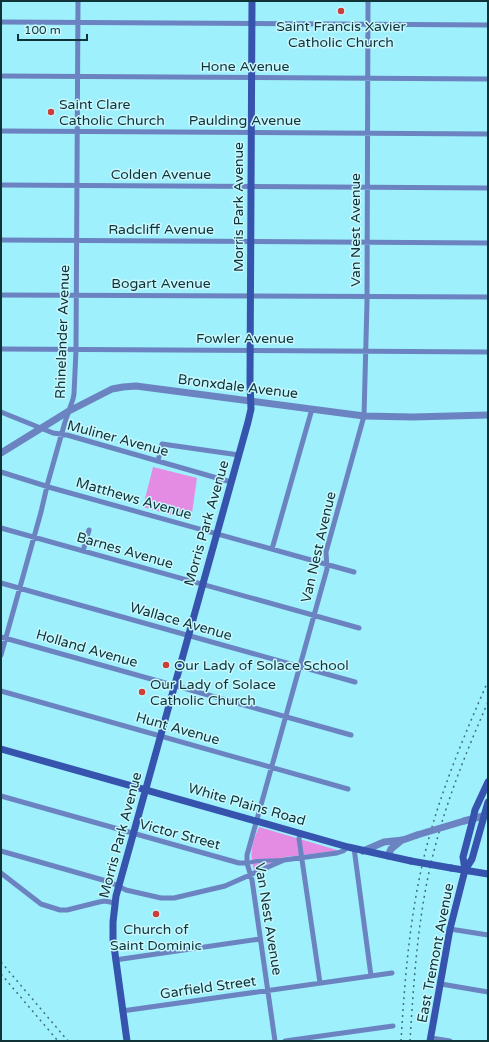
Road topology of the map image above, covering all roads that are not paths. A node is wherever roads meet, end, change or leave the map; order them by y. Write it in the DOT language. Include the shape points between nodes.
graph roads {
  1 [pos="78,1"];
  2 [pos="252,1"];
  3 [pos="368,1"];
  4 [pos="1,22"];
  5 [pos="78,22"];
  6 [pos="252,23"];
  7 [pos="368,24"];
  8 [pos="488,25"];
  9 [pos="1,76"];
  10 [pos="78,77"];
  11 [pos="252,78"];
  12 [pos="368,78"];
  13 [pos="488,79"];
  14 [pos="1,131"];
  15 [pos="77,131"];
  16 [pos="251,132"];
  17 [pos="368,133"];
  18 [pos="488,134"];
  19 [pos="1,185"];
  20 [pos="77,186"];
  21 [pos="251,187"];
  22 [pos="367,188"];
  23 [pos="488,188"];
  24 [pos="1,240"];
  25 [pos="76,240"];
  26 [pos="251,241"];
  27 [pos="367,242"];
  28 [pos="488,243"];
  29 [pos="1,294"];
  30 [pos="76,295"];
  31 [pos="250,296"];
  32 [pos="367,296"];
  33 [pos="488,297"];
  34 [pos="1,349"];
  35 [pos="76,350"];
  36 [pos="250,350"];
  37 [pos="366,351"];
  38 [pos="488,352"];
  39 [pos="250,400"];
  40 [pos="312,409"];
  41 [pos="69,411"];
  42 [pos="1,412"];
  43 [pos="488,415"];
  44 [pos="364,416"];
  45 [pos="41,428"];
  46 [pos="62,434"];
  47 [pos="1,453"];
  48 [pos="239,455"];
  49 [pos="158,460"];
  50 [pos="1,472"];
  51 [pos="231,482"];
  52 [pos="47,486"];
  53 [pos="1,528"];
  54 [pos="90,530"];
  55 [pos="217,534"];
  56 [pos="34,537"];
  57 [pos="272,549"];
  58 [pos="83,551"];
  59 [pos="327,565"];
  60 [pos="354,572"];
  61 [pos="1,583"];
  62 [pos="202,584"];
  63 [pos="20,588"];
  64 [pos="313,616"];
  65 [pos="359,628"];
  66 [pos="188,635"];
  67 [pos="3,638"];
  68 [pos="1,655"];
  69 [pos="299,666"];
  70 [pos="355,682"];
  71 [pos="174,685"];
  72 [pos="1,691"];
  73 [pos="285,717"];
  74 [pos="351,735"];
  75 [pos="160,736"];
  76 [pos="1,749"];
  77 [pos="271,767"];
  78 [pos="488,782"];
  79 [pos="145,789"];
  80 [pos="348,789"];
  81 [pos="1,796"];
  82 [pos="488,802"];
  83 [pos="486,816"];
  84 [pos="473,819"];
  85 [pos="256,820"];
  86 [pos="300,833"];
  87 [pos="132,834"];
  88 [pos="402,840"];
  89 [pos="351,847"];
  90 [pos="363,850"];
  91 [pos="1,851"];
  92 [pos="388,856"];
  93 [pos="301,857"];
  94 [pos="284,860"];
  95 [pos="247,863"];
  96 [pos="465,870"];
  97 [pos="1,873"];
  98 [pos="488,874"];
  99 [pos="250,875"];
  100 [pos="118,886"];
  101 [pos="115,903"];
  102 [pos="450,929"];
  103 [pos="488,935"];
  104 [pos="260,939"];
  105 [pos="115,960"];
  106 [pos="392,973"];
  107 [pos="372,976"];
  108 [pos="320,983"];
  109 [pos="441,984"];
  110 [pos="268,990"];
  111 [pos="488,992"];
  112 [pos="122,1011"];
  113 [pos="393,1026"];
  114 [pos="430,1039"];
  115 [pos="127,1041"];
  116 [pos="275,1041"];
  117 [pos="285,1041"];
  118 [pos="450,1041"];
  1 -- 5 [label="street, Rhinelander Avenue"];
  2 -- 6 [label="main road, Morris Park Avenue"];
  3 -- 7 [label="street, Van Nest Avenue"];
  4 -- 5 [label="street"];
  5 -- 6 [label="street"];
  5 -- 10 [label="street, Rhinelander Avenue"];
  6 -- 7 [label="street"];
  6 -- 11 [label="main road, Morris Park Avenue"];
  7 -- 8 [label="street"];
  7 -- 12 [label="street, Van Nest Avenue"];
  9 -- 10 [label="street, Hone Avenue"];
  10 -- 11 [label="street, Hone Avenue"];
  10 -- 15 [label="street, Rhinelander Avenue"];
  11 -- 12 [label="street, Hone Avenue"];
  11 -- 16 [label="main road, Morris Park Avenue"];
  12 -- 13 [label="street, Hone Avenue"];
  12 -- 17 [label="street, Van Nest Avenue"];
  14 -- 15 [label="street, Paulding Avenue"];
  15 -- 16 [label="street, Paulding Avenue"];
  15 -- 20 [label="street, Rhinelander Avenue"];
  16 -- 17 [label="street, Paulding Avenue"];
  16 -- 21 [label="main road, Morris Park Avenue"];
  17 -- 18 [label="street, Paulding Avenue"];
  17 -- 22 [label="street, Van Nest Avenue"];
  19 -- 20 [label="street, Colden Avenue"];
  20 -- 21 [label="street, Colden Avenue"];
  20 -- 25 [label="street, Rhinelander Avenue"];
  21 -- 22 [label="street, Colden Avenue"];
  21 -- 26 [label="main road, Morris Park Avenue"];
  22 -- 23 [label="street, Colden Avenue"];
  22 -- 27 [label="street, Van Nest Avenue"];
  24 -- 25 [label="street, Radcliff Avenue"];
  25 -- 26 [label="street, Radcliff Avenue"];
  25 -- 30 [label="street, Rhinelander Avenue"];
  26 -- 27 [label="street, Radcliff Avenue"];
  26 -- 31 [label="main road, Morris Park Avenue"];
  27 -- 28 [label="street, Radcliff Avenue"];
  27 -- 32 [label="street, Van Nest Avenue"];
  29 -- 30 [label="street, Bogart Avenue"];
  30 -- 31 [label="street, Bogart Avenue"];
  30 -- 35 [label="street, Rhinelander Avenue"];
  31 -- 32 [label="street, Bogart Avenue"];
  31 -- 36 [label="main road, Morris Park Avenue"];
  32 -- 33 [label="street, Bogart Avenue"];
  32 -- 37 [label="street, Van Nest Avenue"];
  34 -- 35 [label="street, Fowler Avenue"];
  35 -- 36 [label="street, Fowler Avenue"];
  35 -- 41 [label="street, Rhinelander Avenue" via="74,394"];
  36 -- 37 [label="street, Fowler Avenue"];
  36 -- 39 [label="main road, Morris Park Avenue"];
  37 -- 38 [label="street, Fowler Avenue"];
  37 -- 44 [label="street, Van Nest Avenue"];
  39 -- 40 [label="street, Bronxdale Avenue"];
  39 -- 41 [label="street, Bronxdale Avenue" via="136,386 112,389"];
  39 -- 48 [label="main road, Morris Park Avenue" via="249,419"];
  40 -- 44 [label="street, Bronxdale Avenue"];
  40 -- 57 [label="street"];
  41 -- 45 [label="street, Bronxdale Avenue"];
  41 -- 46 [label="street, Rhinelander Avenue"];
  42 -- 45 [label="street, Muliner Avenue"];
  43 -- 44 [label="street, Bronxdale Avenue"];
  44 -- 59 [label="street, Van Nest Avenue" via="327,550"];
  45 -- 46 [label="street, Muliner Avenue"];
  45 -- 47 [label="street, Bronxdale Avenue"];
  46 -- 49 [label="street, Muliner Avenue"];
  46 -- 52 [label="street, Rhinelander Avenue"];
  48 -- 49 [label="street" via="162,444"];
  48 -- 51 [label="main road, Morris Park Avenue"];
  49 -- 51 [label="street, Muliner Avenue"];
  50 -- 52 [label="street, Matthews Avenue"];
  51 -- 55 [label="main road, Morris Park Avenue"];
  52 -- 55 [label="street, Matthews Avenue"];
  52 -- 56 [label="street, Rhinelander Avenue"];
  53 -- 56 [label="street, Barnes Avenue"];
  54 -- 58 [label="street"];
  55 -- 57 [label="street, Matthews Avenue"];
  55 -- 62 [label="main road, Morris Park Avenue"];
  56 -- 58 [label="street, Barnes Avenue"];
  56 -- 63 [label="street, Rhinelander Avenue"];
  57 -- 59 [label="street, Matthews Avenue"];
  58 -- 62 [label="street, Barnes Avenue"];
  59 -- 60 [label="street, Matthews Avenue"];
  59 -- 64 [label="street, Van Nest Avenue"];
  61 -- 63 [label="street, Wallace Avenue"];
  62 -- 64 [label="street, Barnes Avenue"];
  62 -- 66 [label="main road, Morris Park Avenue"];
  63 -- 66 [label="street, Wallace Avenue"];
  63 -- 67 [label="street, Rhinelander Avenue"];
  64 -- 65 [label="street, Barnes Avenue"];
  64 -- 69 [label="street, Van Nest Avenue"];
  66 -- 69 [label="street, Wallace Avenue"];
  66 -- 71 [label="main road, Morris Park Avenue"];
  67 -- 68 [label="street, Rhinelander Avenue"];
  67 -- 71 [label="street, Holland Avenue"];
  69 -- 70 [label="street, Wallace Avenue"];
  69 -- 73 [label="street, Van Nest Avenue"];
  71 -- 73 [label="street, Holland Avenue"];
  71 -- 75 [label="main road, Morris Park Avenue"];
  72 -- 75 [label="street, Hunt Avenue"];
  73 -- 74 [label="street, Holland Avenue"];
  73 -- 77 [label="street, Van Nest Avenue"];
  75 -- 77 [label="street, Hunt Avenue"];
  75 -- 79 [label="main road, Morris Park Avenue"];
  76 -- 79 [label="main road, White Plains Road"];
  77 -- 80 [label="street, Hunt Avenue"];
  77 -- 85 [label="street, Van Nest Avenue"];
  78 -- 84 [label="main road, East Tremont Avenue"];
  79 -- 85 [label="main road, White Plains Road"];
  79 -- 87 [label="main road, Morris Park Avenue"];
  81 -- 87 [label="street, Victor Street"];
  82 -- 83 [label="main road, East Tremont Avenue"];
  83 -- 84 [label="street"];
  83 -- 96 [label="main road, East Tremont Avenue" via="472,859"];
  84 -- 88 [label="street, bridge"];
  84 -- 96 [label="main road, East Tremont Avenue" via="463,857"];
  85 -- 86 [label="main road, White Plains Road"];
  85 -- 95 [label="street, Van Nest Avenue" via="247,852"];
  86 -- 89 [label="main road, White Plains Road"];
  86 -- 93 [label="street"];
  87 -- 95 [label="street, Victor Street"];
  87 -- 100 [label="main road, Morris Park Avenue"];
  88 -- 90 [label="street" via="384,842"];
  88 -- 92 [label="street" via="391,848"];
  89 -- 90 [label="main road, White Plains Road"];
  89 -- 93 [label="street" via="337,853"];
  89 -- 107 [label="street"];
  90 -- 92 [label="main road, White Plains Road"];
  91 -- 100 [label="street"];
  92 -- 96 [label="main road, White Plains Road, bridge"];
  93 -- 94 [label="street"];
  93 -- 108 [label="street"];
  94 -- 95 [label="street, Victor Street"];
  94 -- 99 [label="street"];
  95 -- 99 [label="street, Van Nest Avenue"];
  96 -- 98 [label="main road, White Plains Road"];
  96 -- 102 [label="main road, East Tremont Avenue"];
  97 -- 101 [label="street" via="41,904 60,910 99,902"];
  99 -- 100 [label="street" via="221,887 170,898 134,892"];
  99 -- 104 [label="street, Van Nest Avenue"];
  100 -- 101 [label="main road, Morris Park Avenue"];
  101 -- 105 [label="main road, Morris Park Avenue" via="112,928"];
  102 -- 103 [label="street"];
  102 -- 109 [label="main road, East Tremont Avenue"];
  104 -- 105 [label="street"];
  104 -- 110 [label="street, Van Nest Avenue"];
  105 -- 112 [label="main road, Morris Park Avenue"];
  106 -- 107 [label="street, Garfield Street"];
  107 -- 108 [label="street, Garfield Street"];
  108 -- 110 [label="street, Garfield Street"];
  109 -- 111 [label="street"];
  109 -- 114 [label="main road, East Tremont Avenue"];
  110 -- 112 [label="street, Garfield Street"];
  110 -- 116 [label="street, Van Nest Avenue"];
  112 -- 115 [label="main road, Morris Park Avenue"];
  113 -- 117 [label="street"];
  114 -- 118 [label="street"];
}
